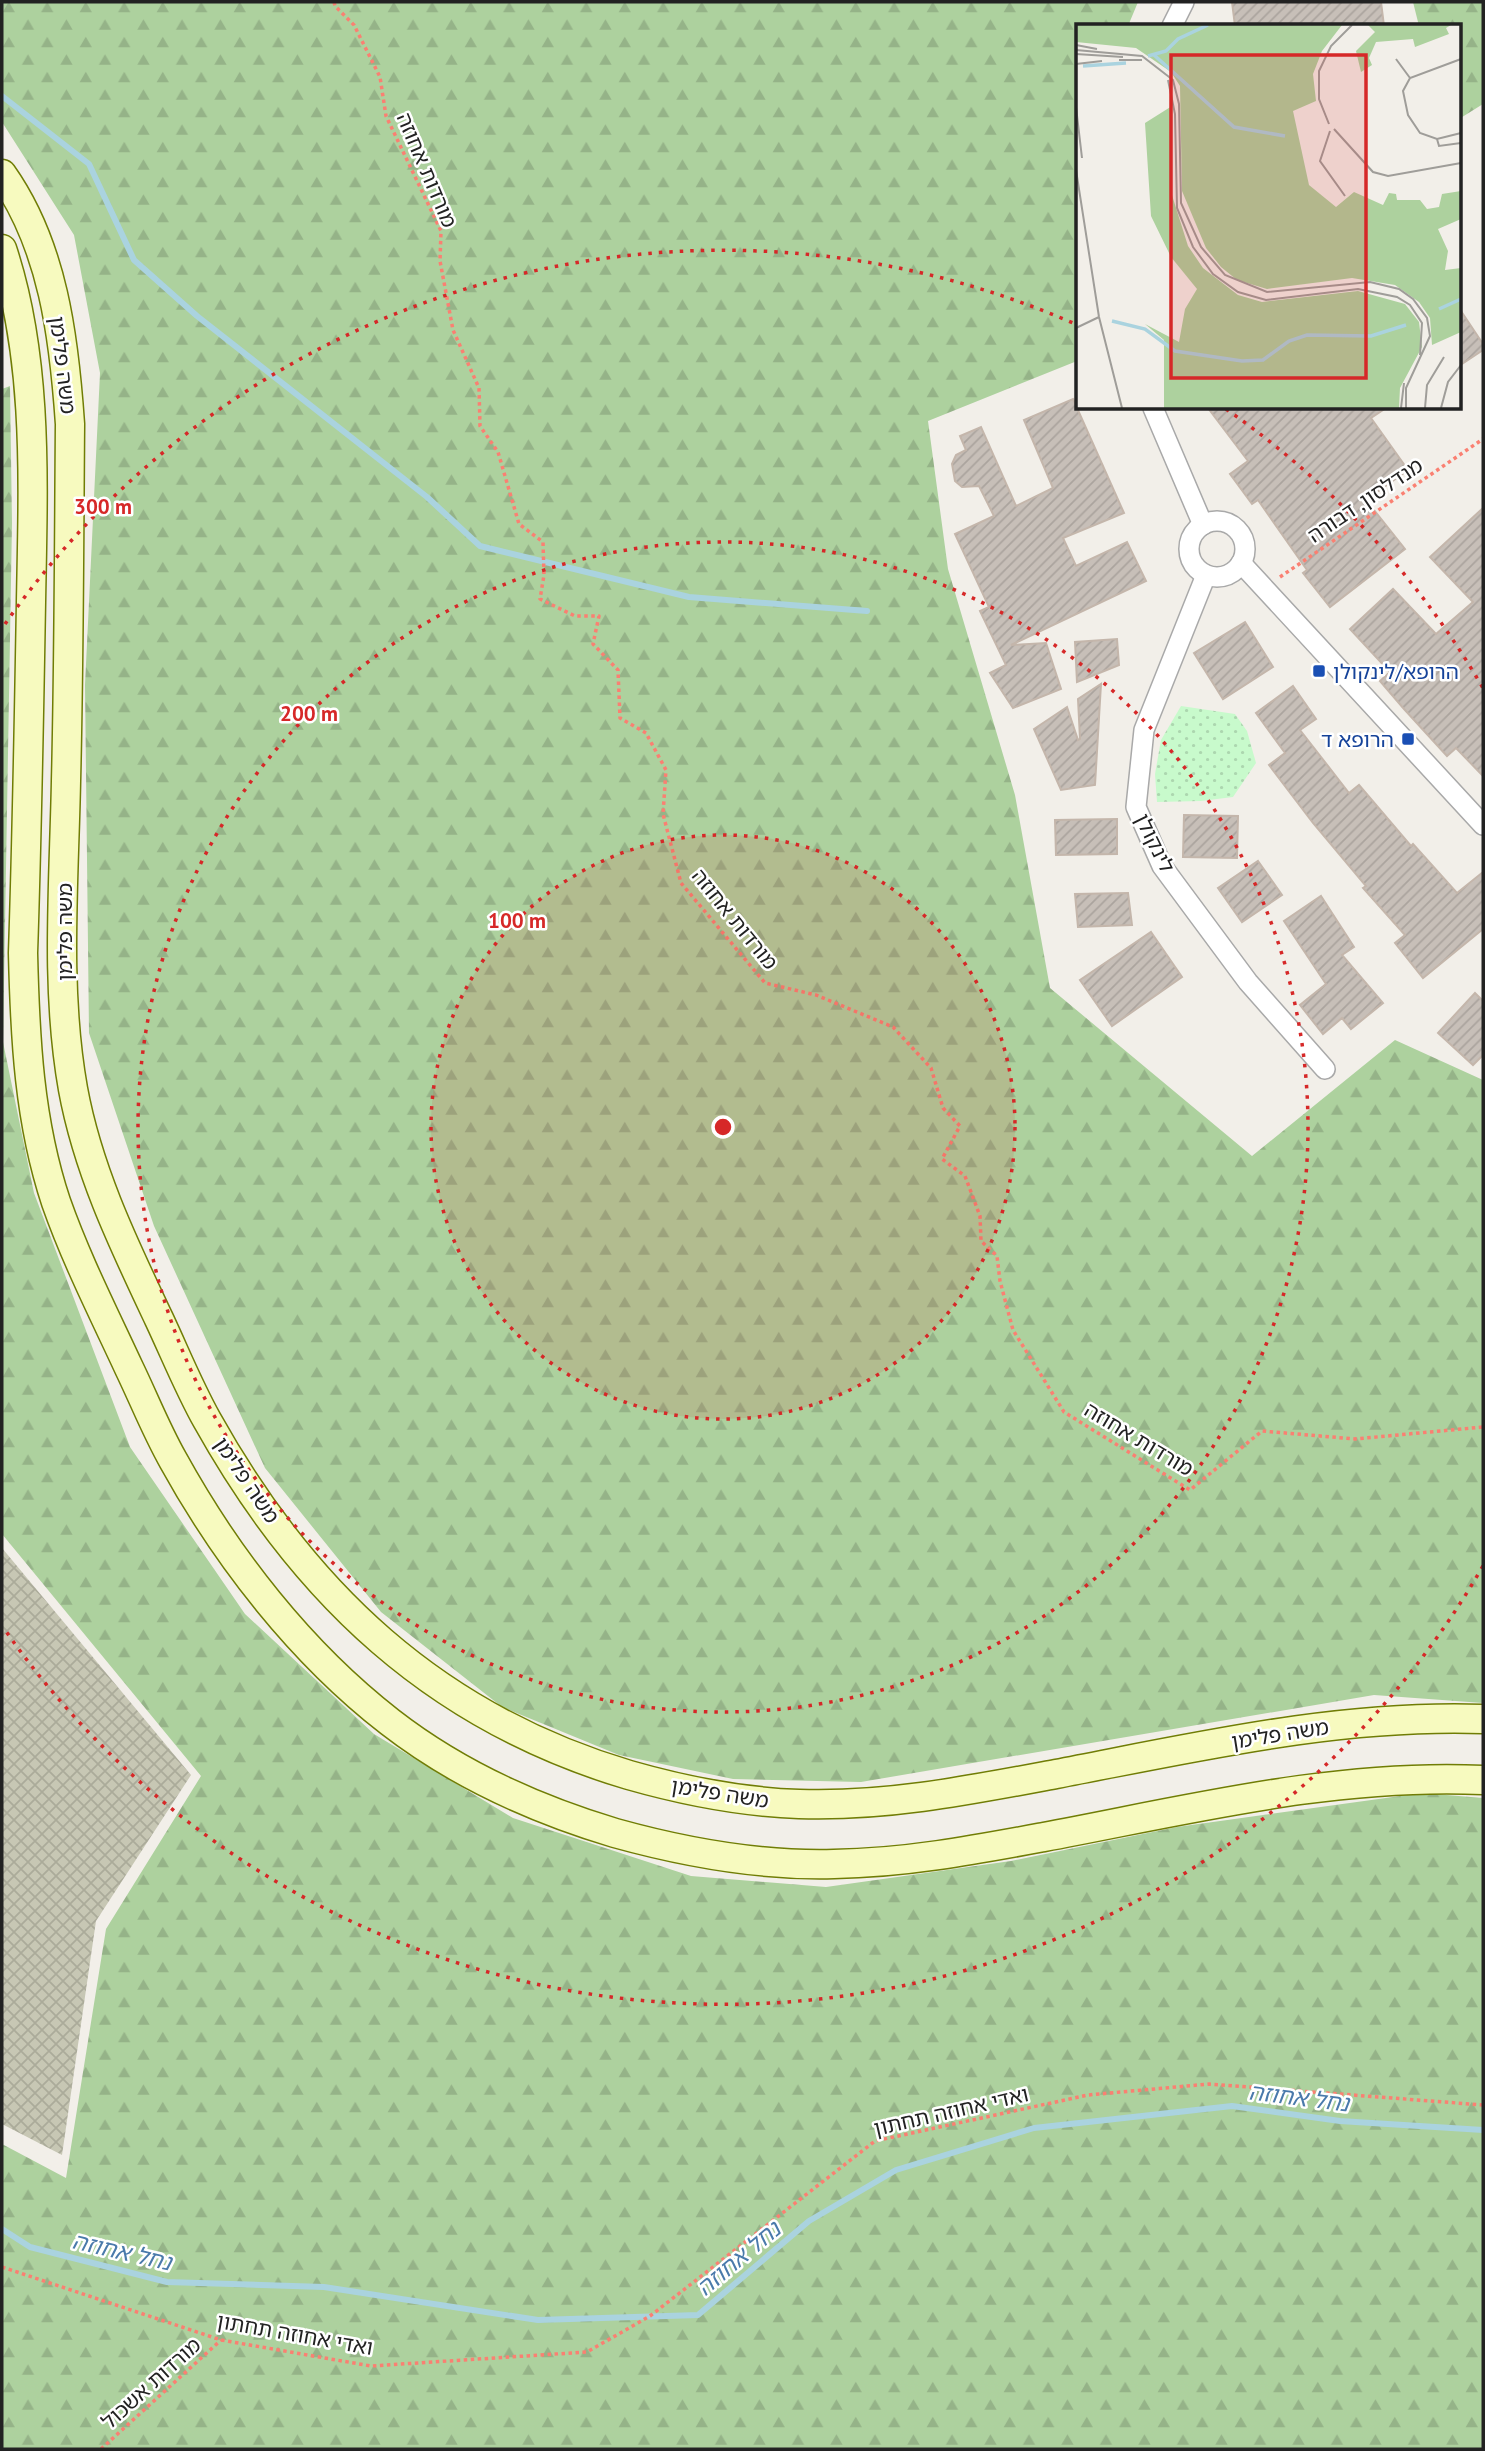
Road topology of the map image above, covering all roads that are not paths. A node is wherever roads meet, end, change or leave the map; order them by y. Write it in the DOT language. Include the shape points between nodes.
graph roads {
  1 [pos="1184,2"];
  2 [pos="1173,24"];
  3 [pos="2,174"];
  4 [pos="2,249"];
  5 [pos="1154,410"];
  6 [pos="1203,525"];
  7 [pos="1241,563"];
  8 [pos="1206,575"];
  9 [pos="1483,825"];
  10 [pos="1325,1069"];
  11 [pos="1483,1719"];
  12 [pos="1483,1780"];
  1 -- 2 [label="street"];
  3 -- 11 [label="main road, משה פלימן" via="44,258 66,369 70,424 62,932 68,1050 82,1127 123,1243 206,1418 276,1525 351,1614 415,1670 458,1700 553,1749 692,1791 763,1801 836,1804 931,1797 1298,1730 1421,1719"];
  4 -- 12 [label="main road, משה פלימן" via="18,315 34,447 23,953 29,1076 44,1158 88,1281 172,1458 238,1560 323,1662 419,1742 526,1801 646,1842 760,1861 837,1864 936,1857 1303,1790"];
  5 -- 6 [label="street"];
  6 -- 7 [label="street" via="1222,522 1239,531 1245,545"];
  6 -- 8 [label="street" via="1195,532 1189,552"];
  7 -- 8 [label="street" via="1226,576"];
  7 -- 9 [label="street"];
  8 -- 10 [label="street, לינקולן" via="1144,730 1136,807 1163,866 1248,982"];
}
